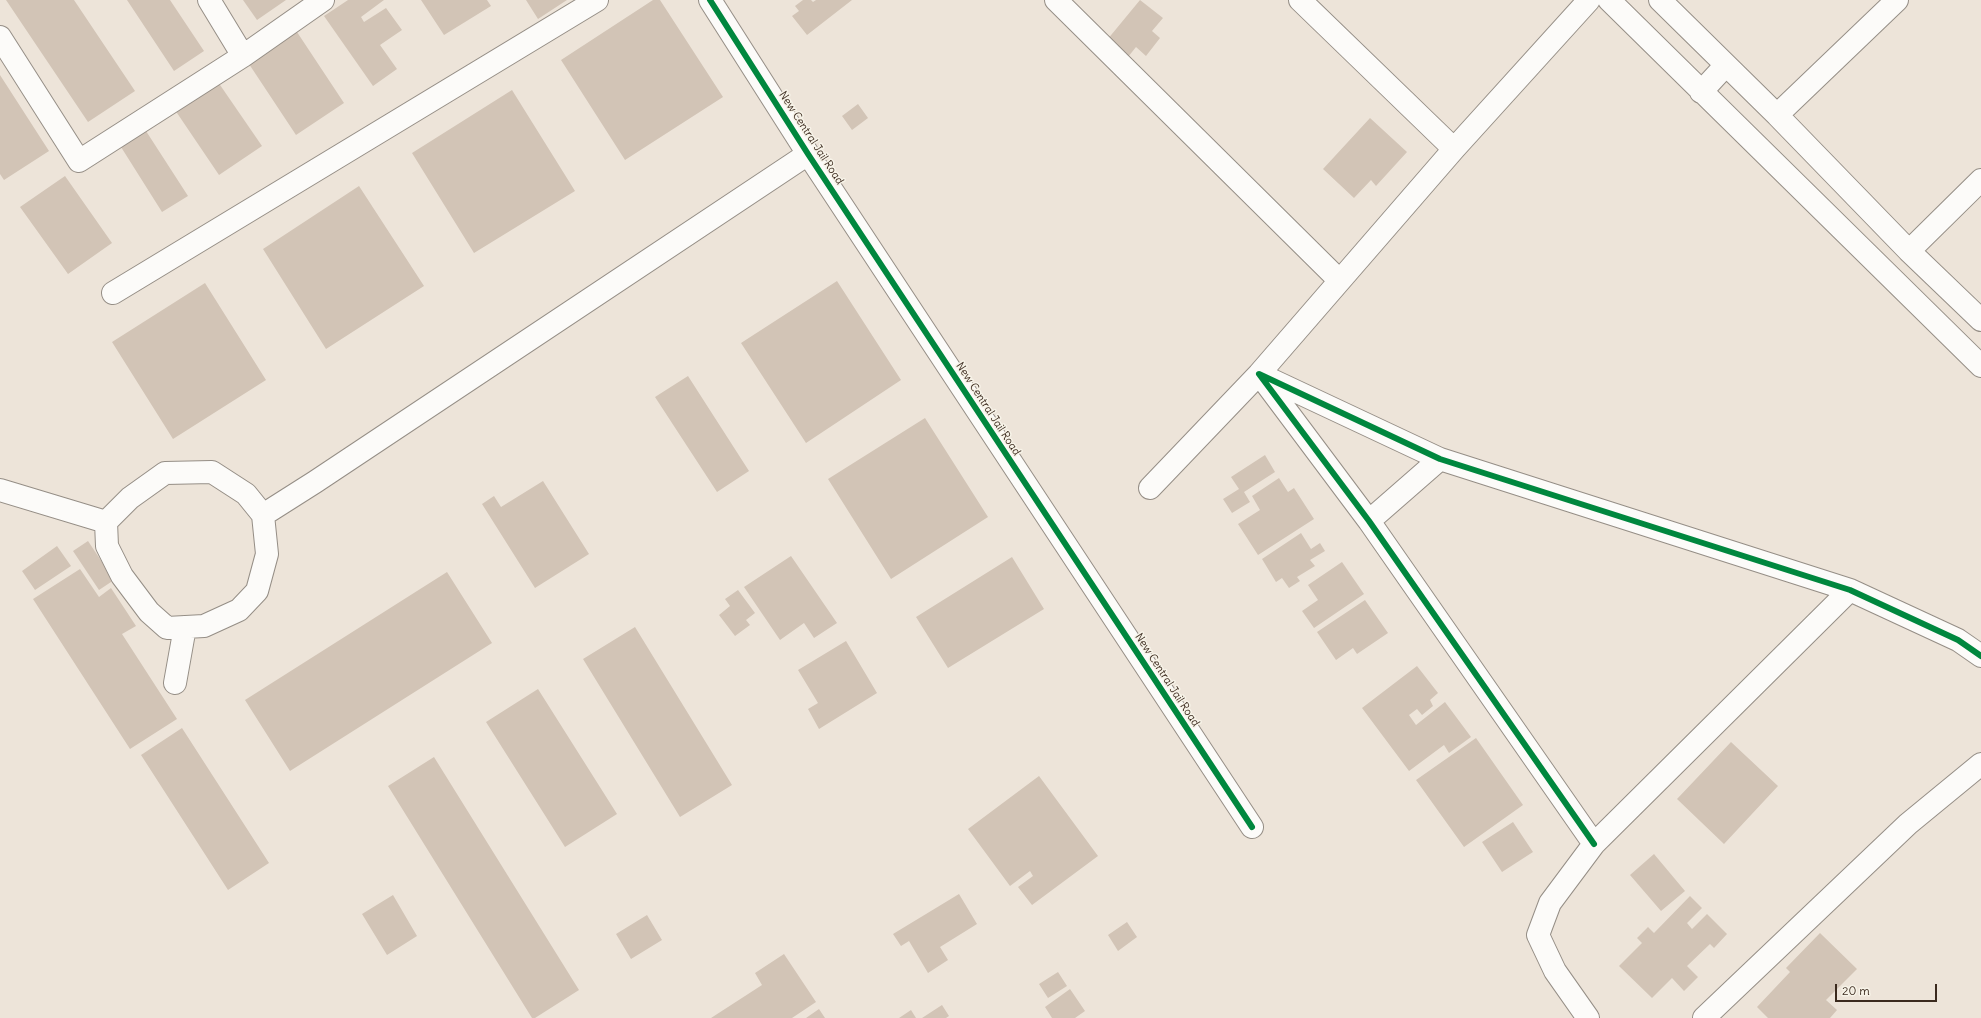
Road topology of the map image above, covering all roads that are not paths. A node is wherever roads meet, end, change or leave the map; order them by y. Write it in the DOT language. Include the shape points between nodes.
graph roads {
  1 [pos="209,0"];
  2 [pos="323,0"];
  3 [pos="597,0"];
  4 [pos="710,0"];
  5 [pos="1056,0"];
  6 [pos="1300,0"];
  7 [pos="1589,0"];
  8 [pos="1608,0"];
  9 [pos="1660,0"];
  10 [pos="1897,0"];
  11 [pos="0,37"];
  12 [pos="243,56"];
  13 [pos="1726,65"];
  14 [pos="1701,92"];
  15 [pos="1777,115"];
  16 [pos="1454,149"];
  17 [pos="808,154"];
  18 [pos="1981,180"];
  19 [pos="1909,251"];
  20 [pos="1339,280"];
  21 [pos="113,293"];
  22 [pos="1981,320"];
  23 [pos="1981,366"];
  24 [pos="1259,374"];
  25 [pos="1440,459"];
  26 [pos="1150,488"];
  27 [pos="0,490"];
  28 [pos="263,515"];
  29 [pos="106,522"];
  30 [pos="1370,522"];
  31 [pos="1850,590"];
  32 [pos="185,627"];
  33 [pos="1981,656"];
  34 [pos="175,683"];
  35 [pos="1981,764"];
  36 [pos="1252,828"];
  37 [pos="1594,844"];
  38 [pos="1588,1018"];
  39 [pos="1704,1018"];
  1 -- 12 [label="street"];
  2 -- 12 [label="street"];
  3 -- 21 [label="street"];
  4 -- 17 [label="street, New Central Jail Road"];
  5 -- 20 [label="street"];
  6 -- 16 [label="street"];
  7 -- 16 [label="street"];
  8 -- 14 [label="street"];
  9 -- 13 [label="street"];
  10 -- 15 [label="street"];
  11 -- 12 [label="street" via="79,161"];
  13 -- 14 [label="street"];
  13 -- 15 [label="street"];
  14 -- 23 [label="street"];
  15 -- 19 [label="street"];
  16 -- 20 [label="street"];
  17 -- 28 [label="street"];
  17 -- 36 [label="street, New Central Jail Road"];
  18 -- 19 [label="street"];
  19 -- 22 [label="street"];
  20 -- 24 [label="street"];
  24 -- 25 [label="street"];
  24 -- 26 [label="street"];
  24 -- 30 [label="street"];
  25 -- 30 [label="street"];
  25 -- 31 [label="street"];
  27 -- 29 [label="street"];
  28 -- 29 [label="street" via="246,494 212,472 165,472 130,498"];
  28 -- 32 [label="street" via="267,554 257,591 239,610 204,626"];
  29 -- 32 [label="street" via="107,546 122,576 149,612 167,628"];
  30 -- 37 [label="street"];
  31 -- 33 [label="street" via="1958,640"];
  31 -- 37 [label="street"];
  32 -- 34 [label="street"];
  35 -- 39 [label="street" via="1908,824"];
  37 -- 38 [label="street" via="1550,903 1538,935 1555,972"];
}
